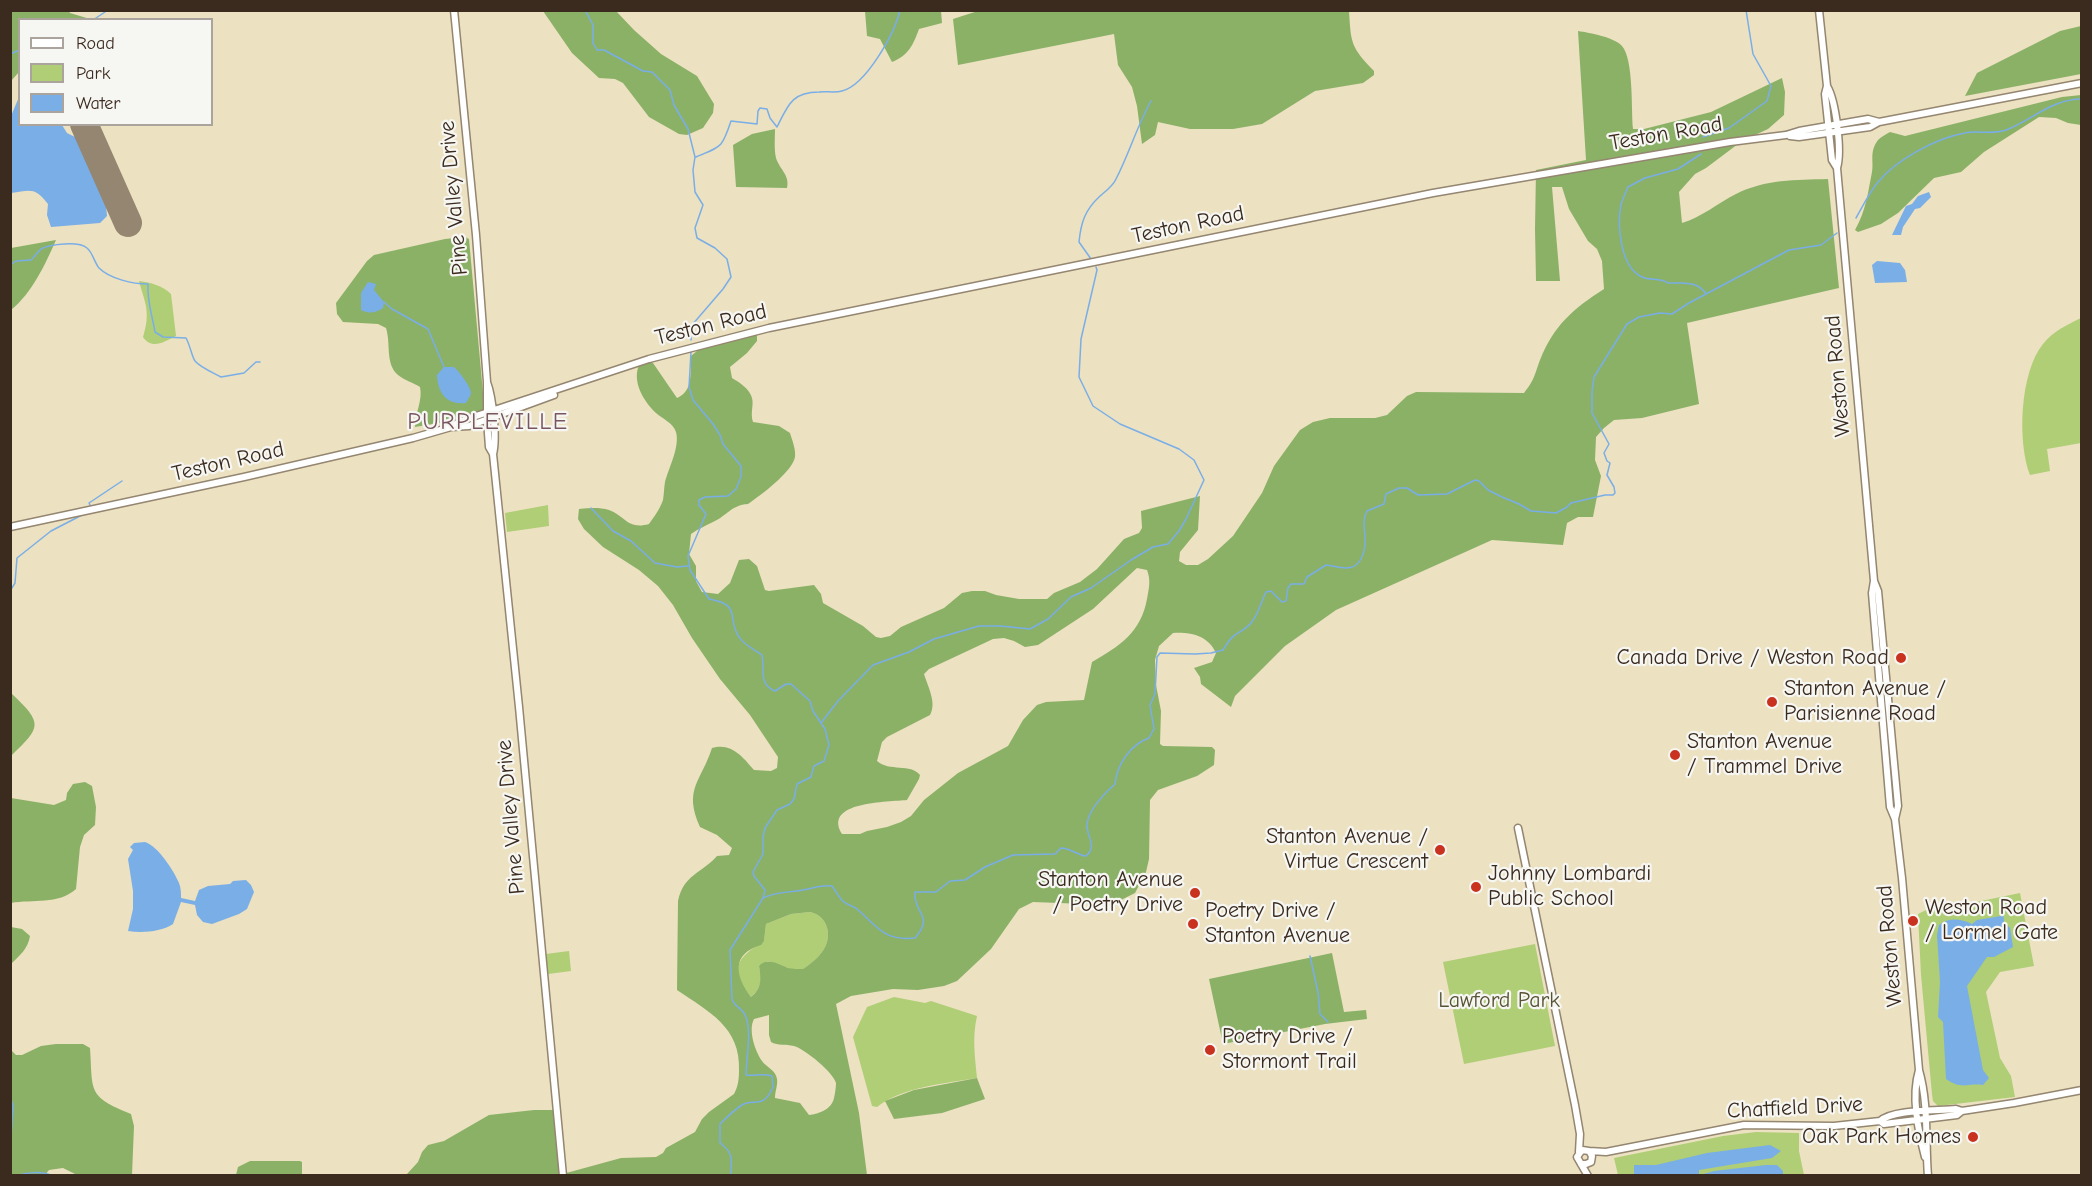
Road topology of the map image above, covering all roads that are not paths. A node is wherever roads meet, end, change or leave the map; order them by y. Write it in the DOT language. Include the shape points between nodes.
graph roads {
  1 [pos="454,10"];
  2 [pos="1818,10"];
  3 [pos="2082,83"];
  4 [pos="1827,86"];
  5 [pos="1837,129"];
  6 [pos="1829,130"];
  7 [pos="1837,168"];
  8 [pos="490,416"];
  9 [pos="10,527"];
  10 [pos="1518,828"];
  11 [pos="2082,1090"];
  12 [pos="1922,1116"];
  13 [pos="1580,1134"];
  14 [pos="1589,1151"];
  15 [pos="1579,1152"];
  16 [pos="1606,1152"];
  17 [pos="1591,1162"];
  18 [pos="1581,1164"];
  19 [pos="563,1176"];
  20 [pos="1588,1176"];
  21 [pos="1928,1176"];
  1 -- 8 [label="street, Pine Valley Drive"];
  2 -- 4 [label="street, Weston Road"];
  3 -- 5 [label="street, Teston Road" via="1879,122 1870,127"];
  4 -- 5 [label="street, Weston Road" via="1832,94"];
  4 -- 6 [label="street, Weston Road"];
  5 -- 6 [label="street, Teston Road"];
  5 -- 7 [label="street, Weston Road"];
  6 -- 7 [label="street, Weston Road" via="1832,160"];
  6 -- 8 [label="street, Teston Road" via="1730,141 1433,193 769,328 649,359"];
  7 -- 12 [label="street, Weston Road" via="1874,581 1880,601 1898,806 1895,819 1923,1083"];
  8 -- 9 [label="street, Teston Road" via="469,426"];
  8 -- 19 [label="street, Pine Valley Drive"];
  10 -- 13 [label="street"];
  11 -- 12 [label="street, Chatfield Drive"];
  12 -- 16 [label="street, Chatfield Drive" via="1884,1124 1880,1121 1834,1126 1744,1125"];
  12 -- 21 [label="street, Weston Road" via="1920,1138"];
  13 -- 14 [label="street"];
  13 -- 15 [label="street"];
  14 -- 15 [label="street"];
  14 -- 16 [label="street, Chatfield Drive"];
  14 -- 17 [label="street"];
  15 -- 18 [label="street"];
  16 -- 17 [label="street, Chatfield Drive"];
  17 -- 18 [label="street"];
  17 -- 20 [label="street"];
  18 -- 20 [label="street"];
}
